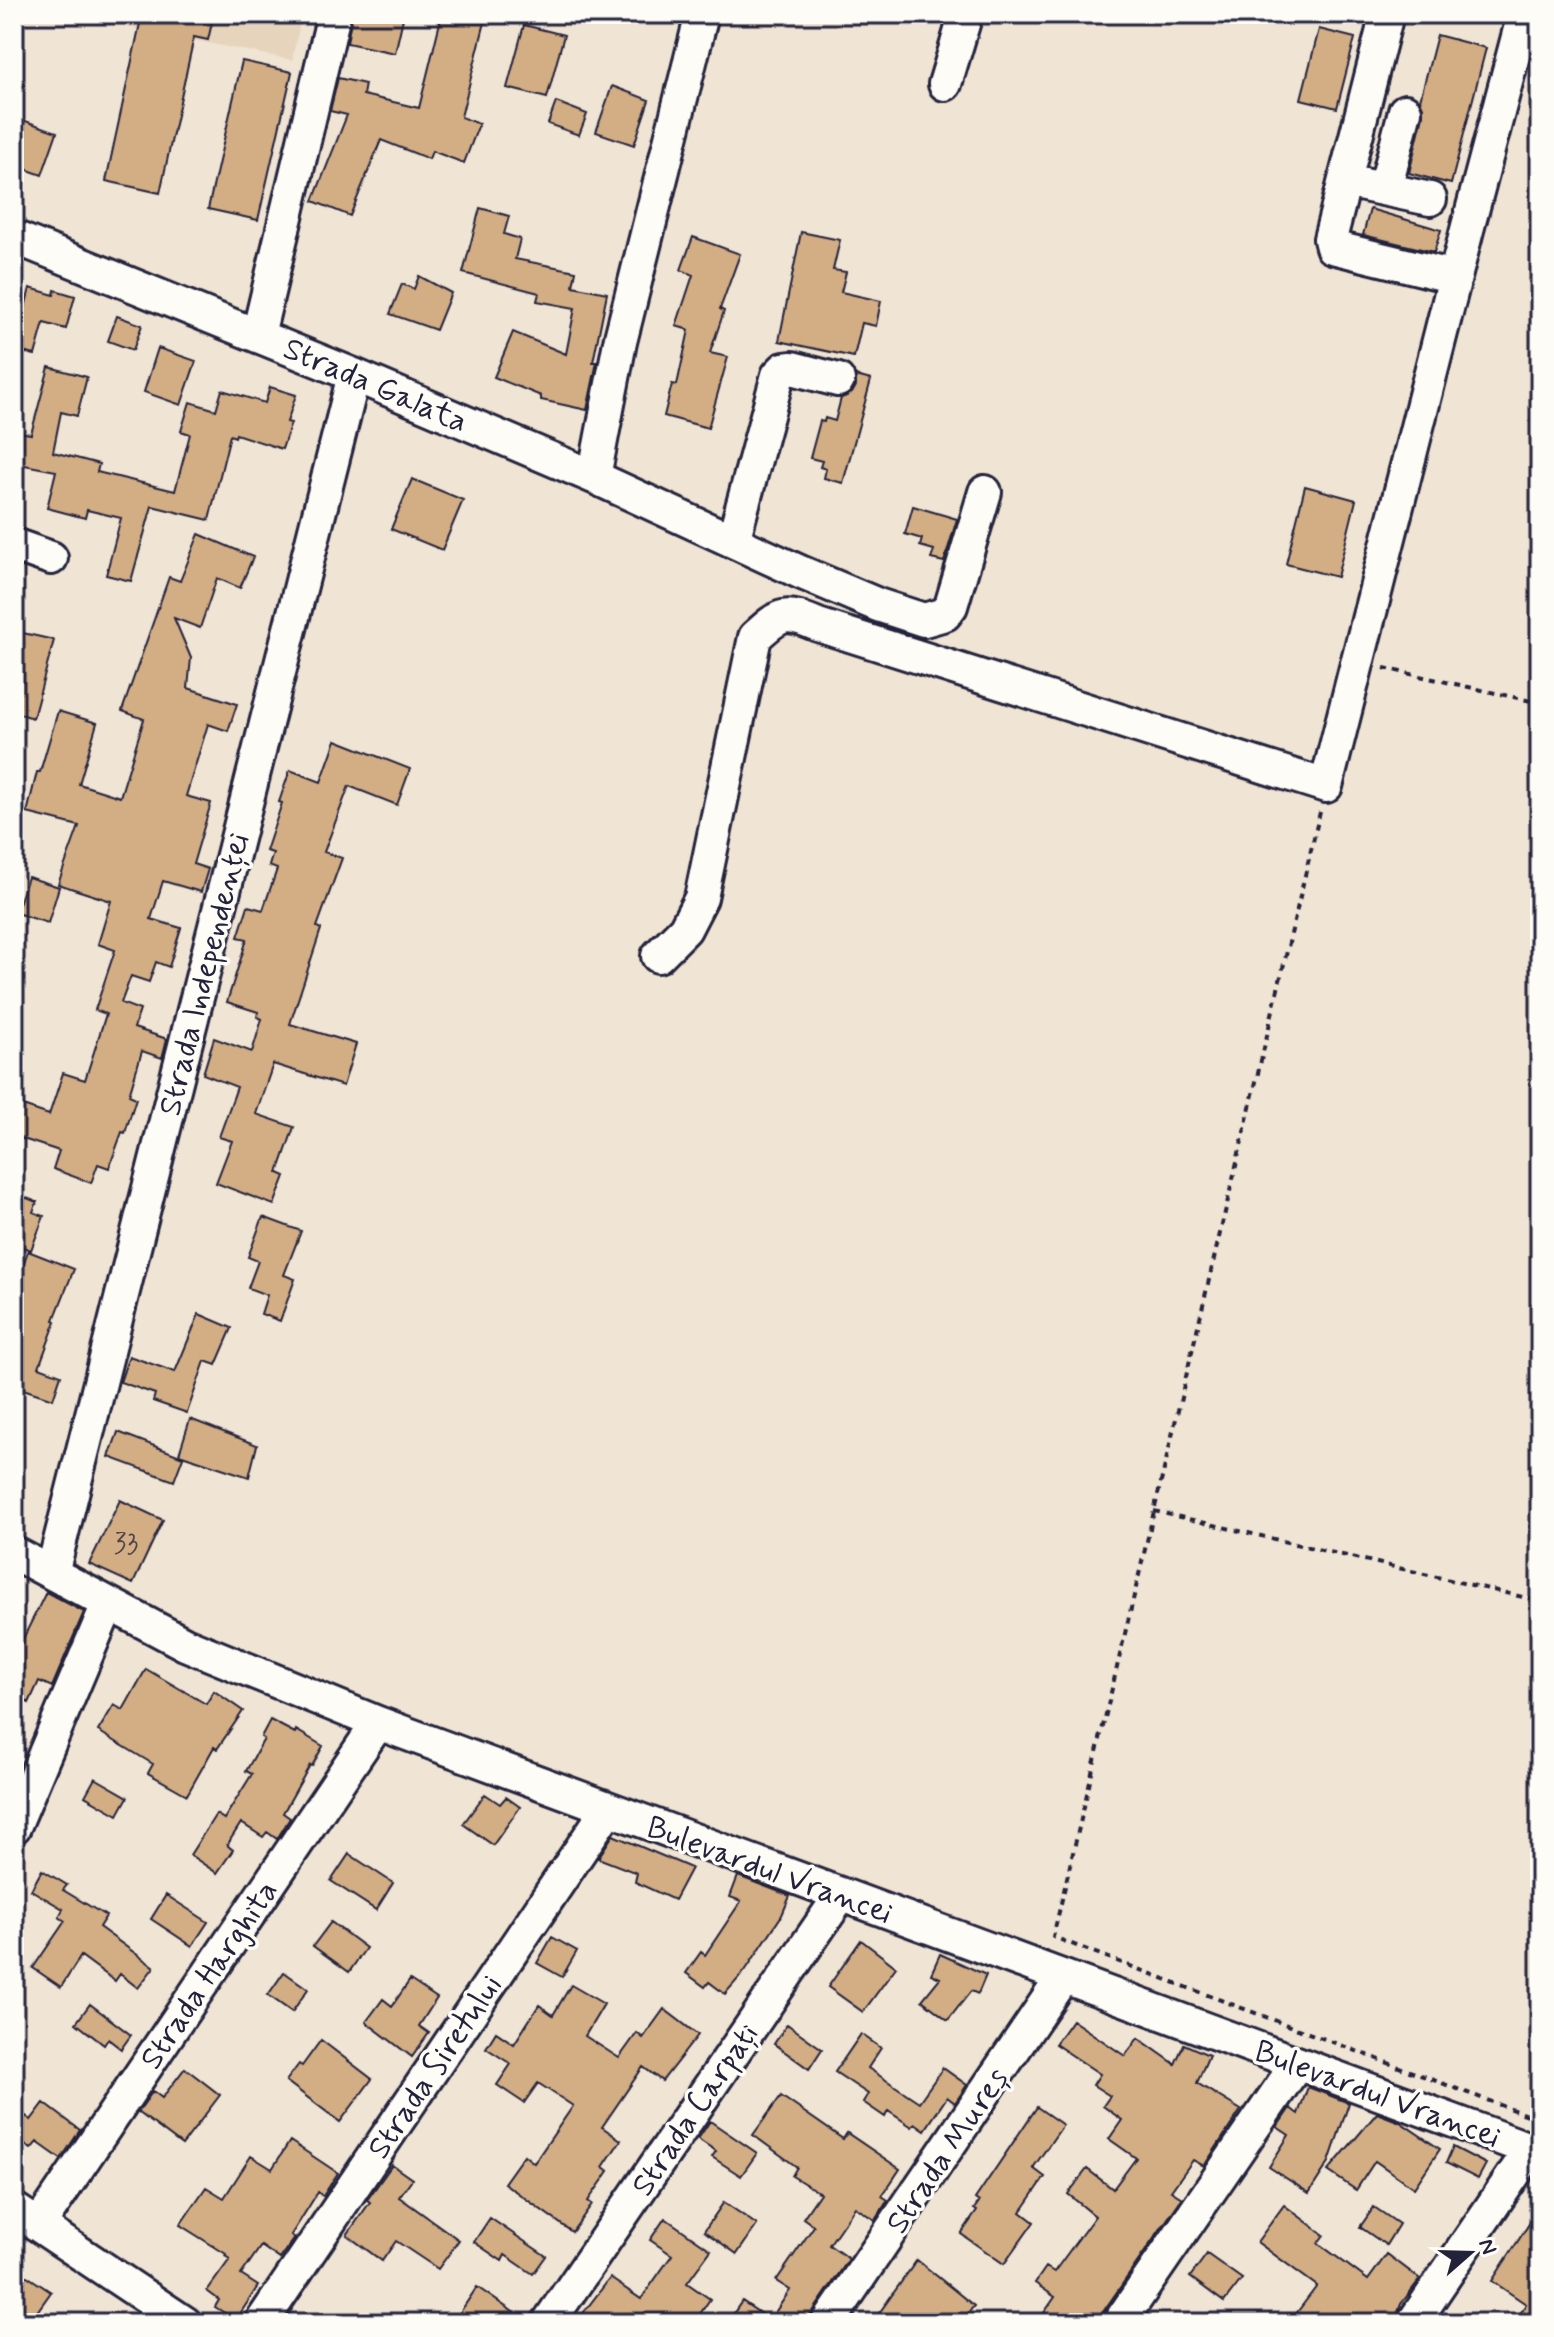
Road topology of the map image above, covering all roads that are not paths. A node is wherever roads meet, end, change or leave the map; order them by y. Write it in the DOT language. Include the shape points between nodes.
graph roads {
  1 [pos="334,14"];
  2 [pos="702,14"];
  3 [pos="966,14"];
  4 [pos="1387,14"];
  5 [pos="1524,14"];
  6 [pos="945,84"];
  7 [pos="1405,111"];
  8 [pos="1345,181"];
  9 [pos="1385,189"];
  10 [pos="1430,199"];
  11 [pos="14,237"];
  12 [pos="1455,277"];
  13 [pos="258,335"];
  14 [pos="354,375"];
  15 [pos="838,380"];
  16 [pos="594,477"];
  17 [pos="985,492"];
  18 [pos="733,541"];
  19 [pos="14,545"];
  20 [pos="51,558"];
  21 [pos="658,956"];
  22 [pos="14,1553"];
  23 [pos="52,1573"];
  24 [pos="108,1604"];
  25 [pos="378,1723"];
  26 [pos="608,1809"];
  27 [pos="14,1827"];
  28 [pos="841,1895"];
  29 [pos="1063,1977"];
  30 [pos="1297,2064"];
  31 [pos="1537,2141"];
  32 [pos="26,2217"];
  33 [pos="185,2323"];
  34 [pos="261,2323"];
  35 [pos="548,2323"];
  36 [pos="828,2323"];
  37 [pos="1119,2323"];
  38 [pos="1413,2323"];
  1 -- 13 [label="street"];
  2 -- 16 [label="street" via="620,342"];
  3 -- 6 [label="street"];
  4 -- 8 [label="street"];
  5 -- 12 [label="street"];
  7 -- 9 [label="street"];
  8 -- 9 [label="street"];
  8 -- 12 [label="street" via="1332,247"];
  9 -- 10 [label="street"];
  11 -- 13 [label="street, Strada Galata"];
  12 -- 21 [label="street" via="1326,786 794,615 774,619 755,637 701,898 685,929"];
  13 -- 14 [label="street, Strada Galata"];
  14 -- 16 [label="street, Strada Galata"];
  14 -- 23 [label="street, Strada Independenței"];
  15 -- 18 [label="street" via="792,368 778,375"];
  16 -- 18 [label="street, Strada Galata"];
  17 -- 18 [label="street, Strada Galata" via="951,606 934,619 878,605"];
  19 -- 20 [label="street"];
  22 -- 23 [label="street, Bulevardul Vrancei"];
  23 -- 24 [label="street, Bulevardul Vrancei"];
  24 -- 25 [label="street, Bulevardul Vrancei" via="185,1644"];
  24 -- 27 [label="street"];
  25 -- 26 [label="street, Bulevardul Vrancei"];
  25 -- 32 [label="street, Strada Harghita"];
  26 -- 28 [label="street, Bulevardul Vrancei"];
  26 -- 34 [label="street, Strada Siretului"];
  28 -- 29 [label="street, Bulevardul Vrancei"];
  28 -- 35 [label="street, Strada Carpați"];
  29 -- 30 [label="street, Bulevardul Vrancei"];
  29 -- 36 [label="street, Strada Mureș"];
  30 -- 31 [label="street, Bulevardul Vrancei"];
  30 -- 37 [label="street"];
  31 -- 38 [label="street"];
  32 -- 33 [label="street"];
}
